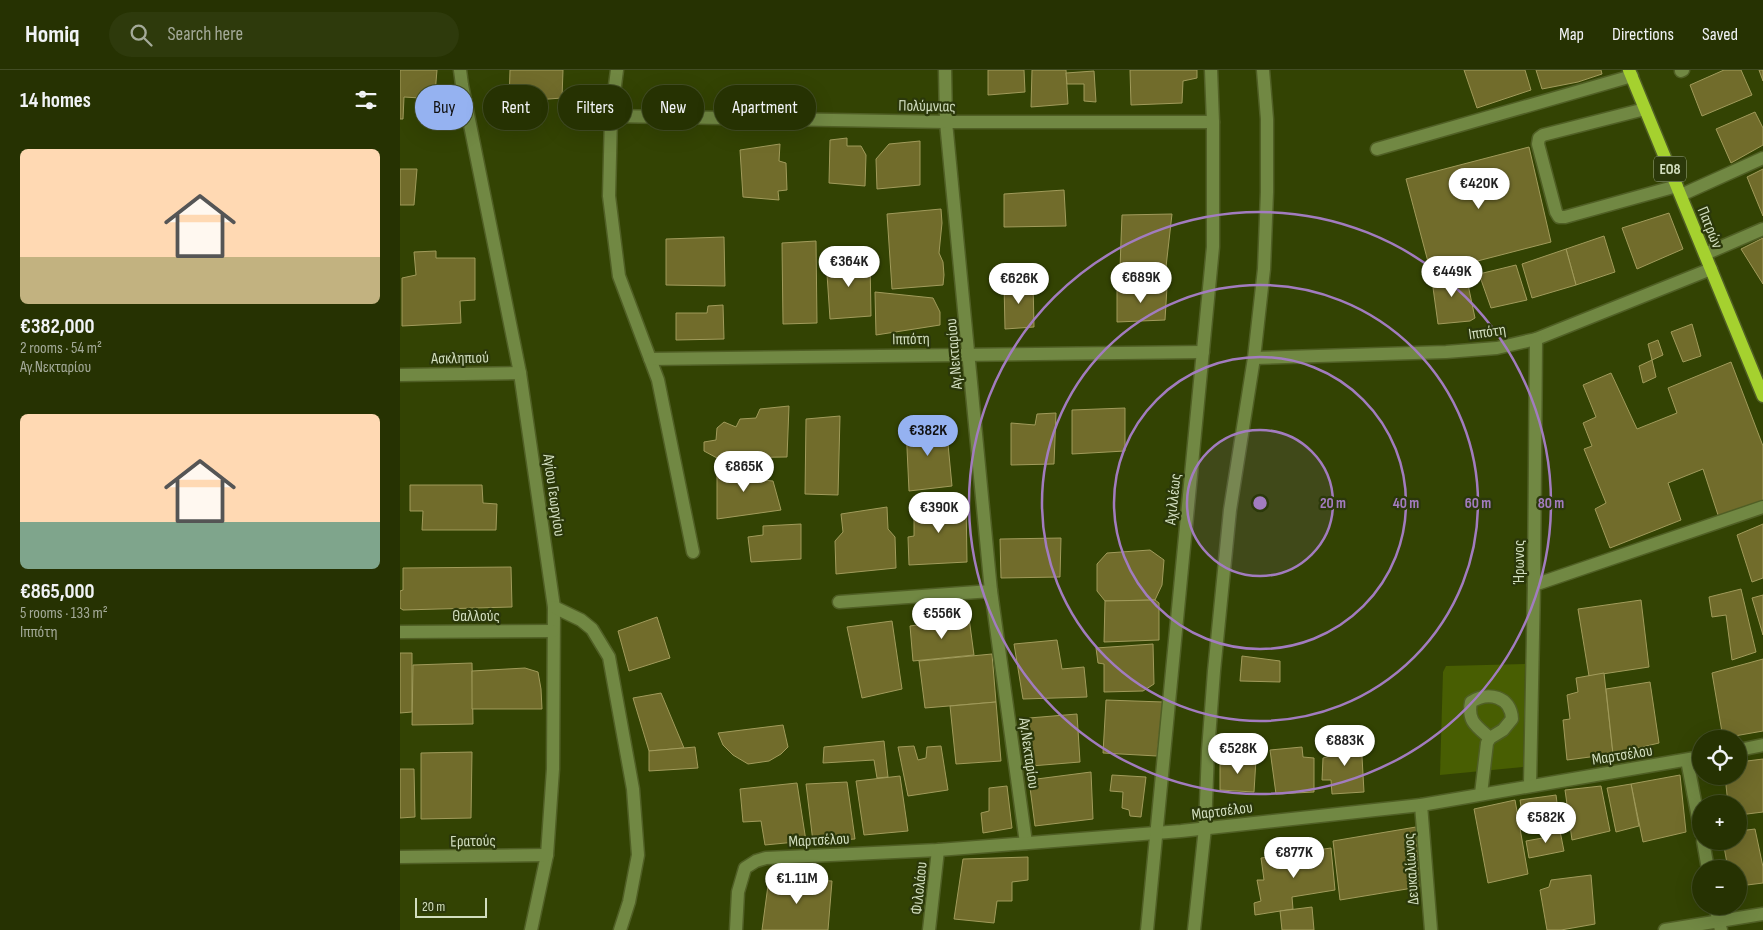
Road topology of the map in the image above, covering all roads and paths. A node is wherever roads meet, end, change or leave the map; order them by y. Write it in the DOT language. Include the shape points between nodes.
graph roads {
  1 [pos="460,70"];
  2 [pos="617,70"];
  3 [pos="944,70"];
  4 [pos="1211,70"];
  5 [pos="1263,70"];
  6 [pos="1631,73"];
  7 [pos="615,85"];
  8 [pos="1645,110"];
  9 [pos="632,116"];
  10 [pos="946,122"];
  11 [pos="1213,122"];
  12 [pos="611,130"];
  13 [pos="1376,149"];
  14 [pos="1763,158"];
  15 [pos="1679,191"];
  16 [pos="1763,229"];
  17 [pos="1705,254"];
  18 [pos="1710,269"];
  19 [pos="1536,339"];
  20 [pos="1203,352"];
  21 [pos="969,354"];
  22 [pos="1254,358"];
  23 [pos="650,359"];
  24 [pos="520,373"];
  25 [pos="400,375"];
  26 [pos="1763,396"];
  27 [pos="1763,508"];
  28 [pos="693,552"];
  29 [pos="1534,585"];
  30 [pos="991,591"];
  31 [pos="839,602"];
  32 [pos="554,607"];
  33 [pos="553,631"];
  34 [pos="400,632"];
  35 [pos="1490,738"];
  36 [pos="1763,745"];
  37 [pos="1747,748"];
  38 [pos="1692,759"];
  39 [pos="1687,760"];
  40 [pos="1530,785"];
  41 [pos="1481,794"];
  42 [pos="1694,795"];
  43 [pos="1422,804"];
  44 [pos="1205,828"];
  45 [pos="1156,833"];
  46 [pos="1026,843"];
  47 [pos="938,850"];
  48 [pos="547,855"];
  49 [pos="400,857"];
  50 [pos="1763,914"];
  51 [pos="1720,926"];
  52 [pos="531,930"];
  53 [pos="620,930"];
  54 [pos="736,930"];
  55 [pos="930,930"];
  56 [pos="1147,930"];
  57 [pos="1194,930"];
  58 [pos="1431,930"];
  59 [pos="1665,930"];
  1 -- 24 [label="street, Αγίου Γεωργίου"];
  2 -- 7 [label="street"];
  3 -- 10 [label="street, Αγ.Νεκταρίου"];
  4 -- 11 [label="street, Αχιλλέως"];
  5 -- 22 [label="street" via="1267,192 1264,269"];
  6 -- 8 [label="main road, Πατρών / ΕΟ8"];
  6 -- 13 [label="street"];
  8 -- 15 [label="main road, Πατρών / ΕΟ8"];
  8 -- 15 [label="street" via="1539,138 1556,212 1559,217 1565,217"];
  9 -- 10 [label="street, Πολύμνιας"];
  10 -- 11 [label="street, Πολύμνιας"];
  10 -- 21 [label="street, Αγ.Νεκταρίου"];
  11 -- 20 [label="street, Αχιλλέως" via="1213,248"];
  12 -- 23 [label="street" via="609,196 619,276"];
  14 -- 15 [label="street"];
  15 -- 17 [label="main road, Πατρών / ΕΟ8"];
  16 -- 17 [label="street"];
  17 -- 18 [label="main road, Πατρών / ΕΟ8"];
  18 -- 19 [label="street, Ιππότη"];
  18 -- 26 [label="main road, Πατρών / ΕΟ8"];
  19 -- 22 [label="street, Ιππότη" via="1497,348 1446,352"];
  19 -- 29 [label="street, Ήρωνος"];
  20 -- 21 [label="street, Ιππότη"];
  20 -- 45 [label="street, Αχιλλέως"];
  21 -- 23 [label="street, Ιππότη"];
  21 -- 30 [label="street, Αγ.Νεκταρίου"];
  22 -- 44 [label="street" via="1229,520 1214,671"];
  23 -- 28 [label="street" via="658,380"];
  24 -- 25 [label="street, Ασκληπιού"];
  24 -- 32 [label="street, Αγίου Γεωργίου"];
  27 -- 29 [label="street"];
  29 -- 40 [label="street, Ήρωνος"];
  30 -- 31 [label="street"];
  30 -- 46 [label="street, Αγ.Νεκταρίου"];
  32 -- 33 [label="street, Αγίου Γεωργίου"];
  32 -- 53 [label="street" via="592,629 609,657 633,789 638,855"];
  33 -- 34 [label="street, Θαλλούς"];
  33 -- 48 [label="street, Αγίου Γεωργίου" via="553,769"];
  35 -- 41 [label="street"];
  36 -- 37 [label="street"];
  38 -- 39 [label="street, Μαρτσέλου"];
  39 -- 40 [label="street, Μαρτσέλου"];
  39 -- 42 [label="street"];
  40 -- 41 [label="street, Μαρτσέλου"];
  41 -- 43 [label="street, Μαρτσέλου"];
  43 -- 44 [label="street, Μαρτσέλου"];
  43 -- 58 [label="street, Δευκαλίωνος"];
  44 -- 45 [label="street, Μαρτσέλου"];
  44 -- 57 [label="street"];
  45 -- 46 [label="street, Μαρτσέλου"];
  45 -- 56 [label="street, Αχιλλέως"];
  46 -- 47 [label="street, Μαρτσέλου"];
  47 -- 54 [label="street, Μαρτσέλου" via="756,861 745,868 738,892"];
  47 -- 55 [label="street, Φιλολάου"];
  48 -- 49 [label="street, Ερατούς"];
  48 -- 52 [label="street, Αγίου Γεωργίου"];
  50 -- 51 [label="street"];
  51 -- 59 [label="street"];
}
